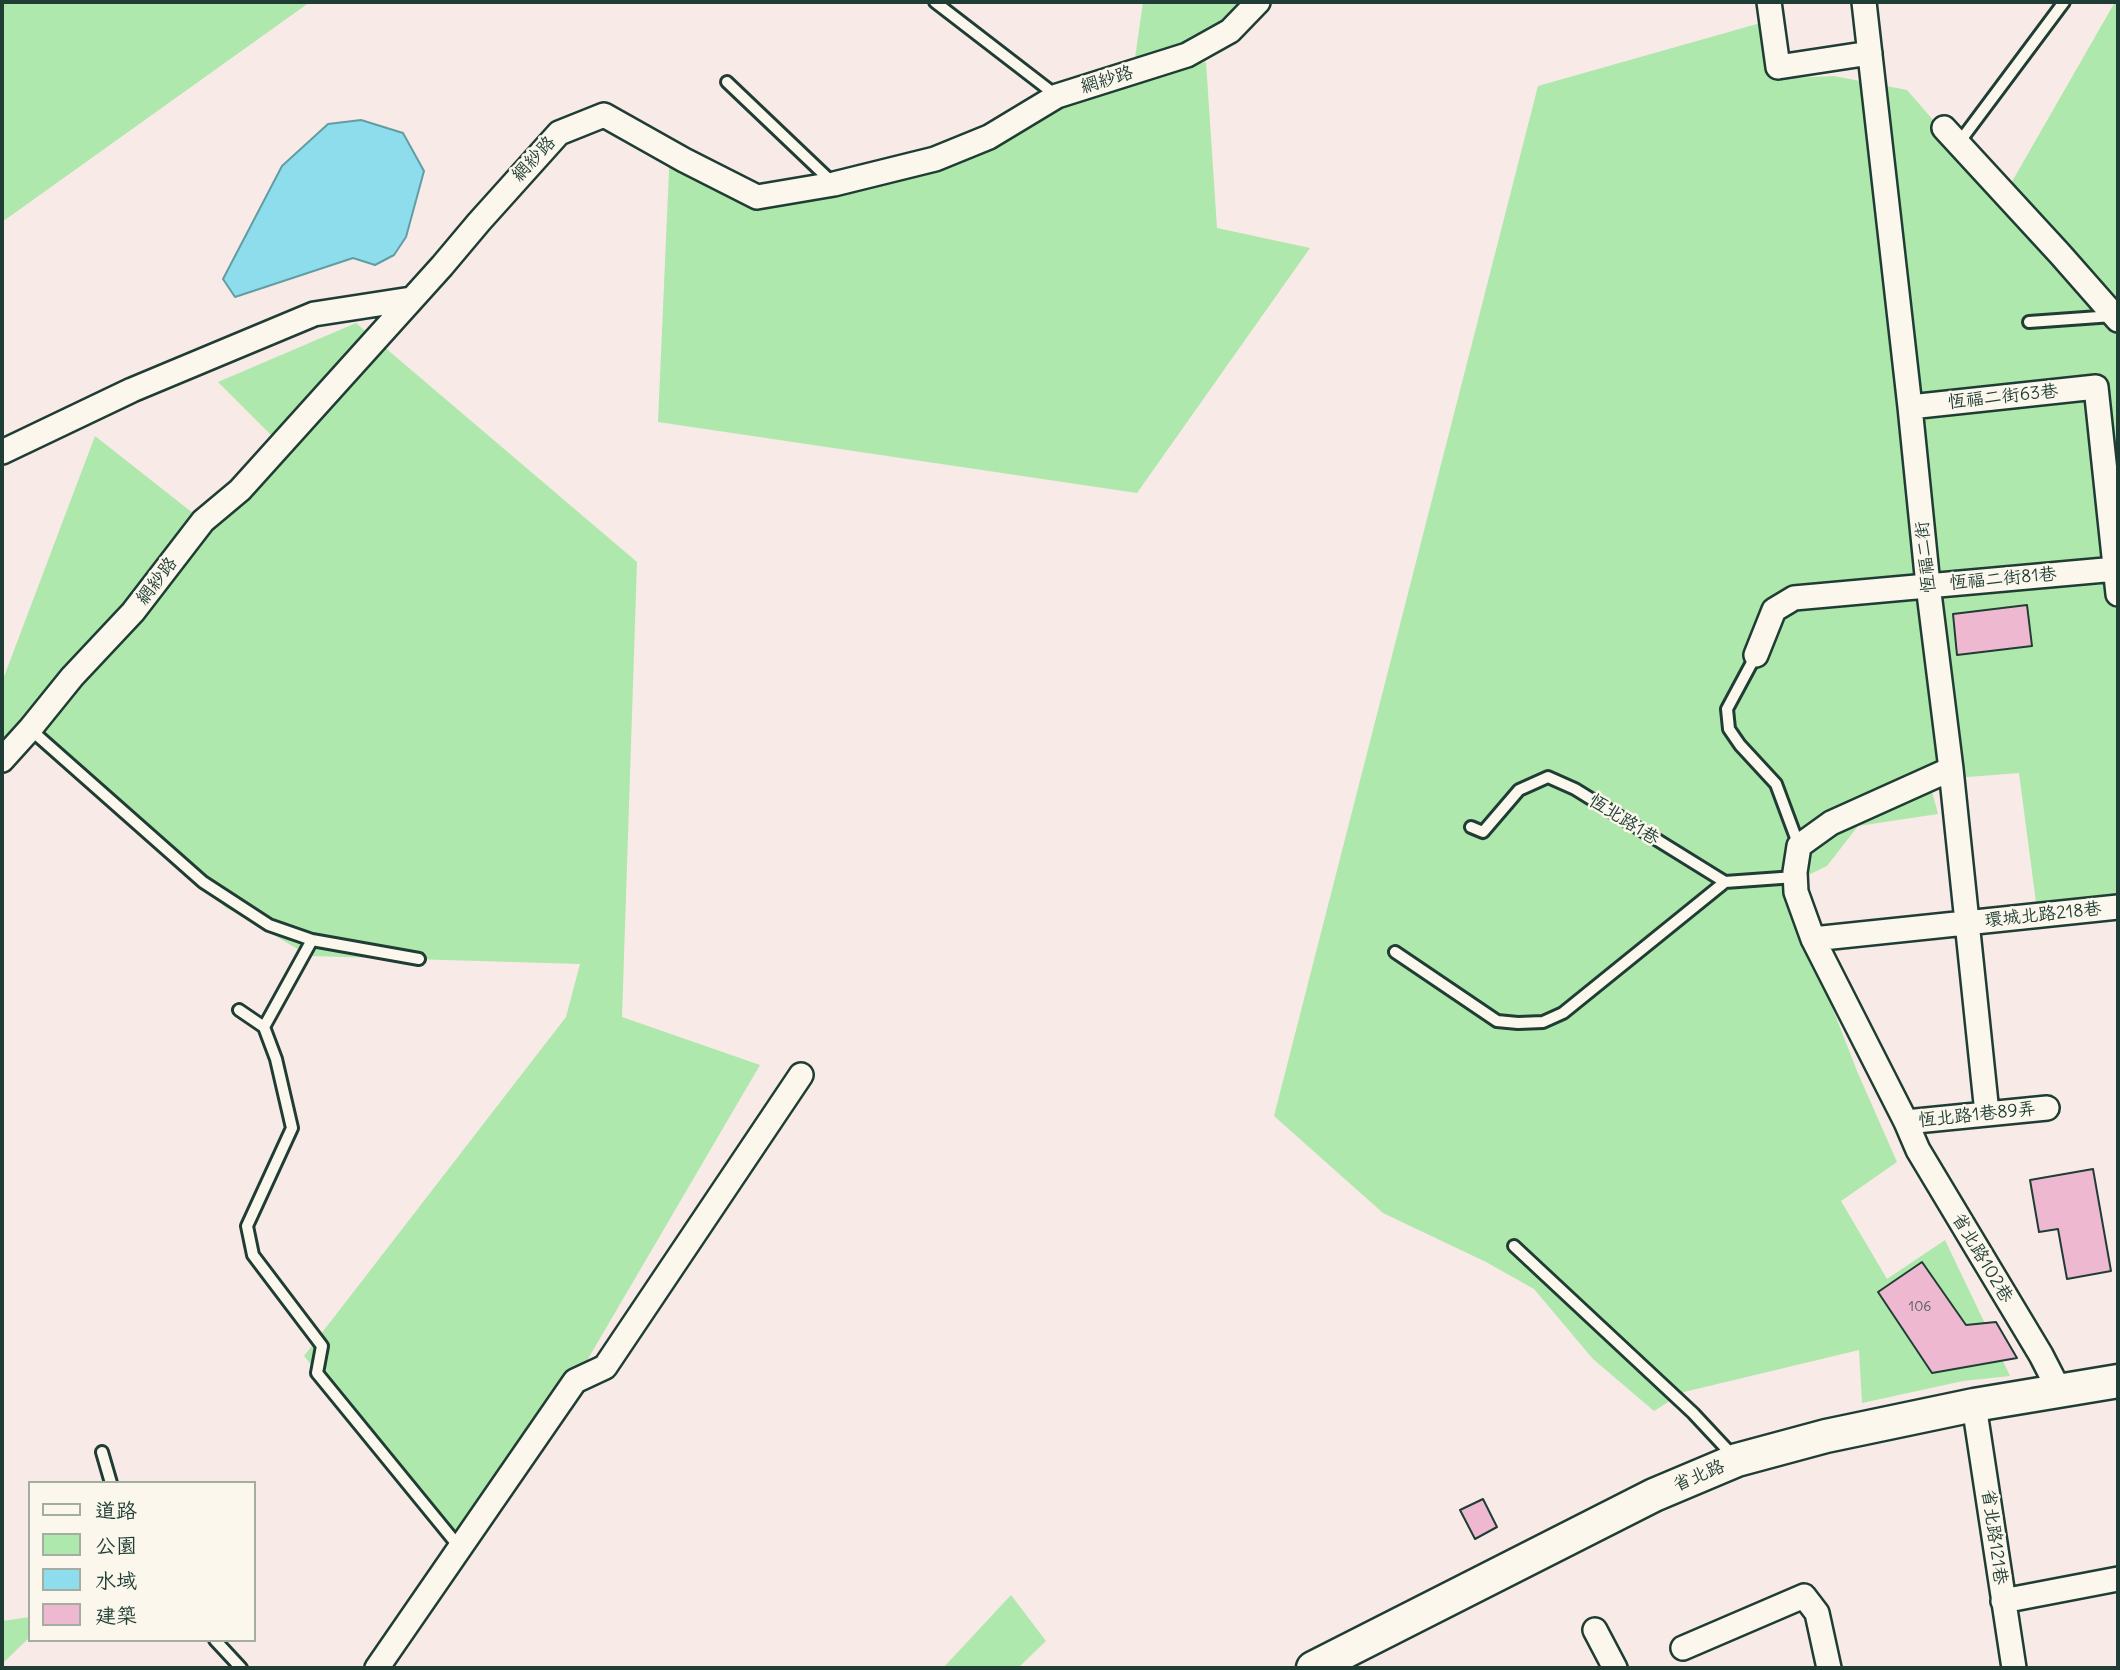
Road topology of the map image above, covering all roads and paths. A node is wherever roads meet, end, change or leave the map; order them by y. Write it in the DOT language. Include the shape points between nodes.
graph roads {
  1 [pos="935,2"];
  2 [pos="1258,2"];
  3 [pos="1769,2"];
  4 [pos="1864,2"];
  5 [pos="2064,2"];
  6 [pos="1870,53"];
  7 [pos="727,82"];
  8 [pos="1057,96"];
  9 [pos="1951,136"];
  10 [pos="834,184"];
  11 [pos="411,299"];
  12 [pos="2116,318"];
  13 [pos="2029,322"];
  14 [pos="1910,407"];
  15 [pos="2,452"];
  16 [pos="2116,569"];
  17 [pos="1928,585"];
  18 [pos="2118,594"];
  19 [pos="1756,655"];
  20 [pos="30,729"];
  21 [pos="2,760"];
  22 [pos="1951,769"];
  23 [pos="1471,827"];
  24 [pos="1799,846"];
  25 [pos="1795,877"];
  26 [pos="1725,883"];
  27 [pos="2118,907"];
  28 [pos="1968,923"];
  29 [pos="1813,939"];
  30 [pos="312,940"];
  31 [pos="1395,951"];
  32 [pos="419,959"];
  33 [pos="239,1010"];
  34 [pos="264,1027"];
  35 [pos="801,1075"];
  36 [pos="2047,1108"];
  37 [pos="1987,1113"];
  38 [pos="1906,1122"];
  39 [pos="1514,1246"];
  40 [pos="2118,1381"];
  41 [pos="2060,1392"];
  42 [pos="1974,1405"];
  43 [pos="102,1452"];
  44 [pos="1737,1460"];
  45 [pos="110,1481"];
  46 [pos="460,1548"];
  47 [pos="2118,1579"];
  48 [pos="2003,1601"];
  49 [pos="1595,1630"];
  50 [pos="217,1642"];
  51 [pos="1683,1648"];
  52 [pos="241,1668"];
  53 [pos="377,1668"];
  54 [pos="1313,1668"];
  55 [pos="1615,1668"];
  56 [pos="1829,1668"];
  57 [pos="2014,1668"];
  1 -- 8 [label="lane"];
  2 -- 8 [label="street, 網紗路" via="1230,31 1188,55"];
  3 -- 6 [label="street" via="1778,67"];
  4 -- 6 [label="street, 恆福二街"];
  5 -- 9 [label="lane"];
  6 -- 14 [label="street, 恆福二街"];
  7 -- 10 [label="lane"];
  8 -- 10 [label="street, 網紗路" via="989,137 935,159"];
  9 -- 12 [label="street"];
  10 -- 11 [label="street, 網紗路" via="757,197 604,115 559,133"];
  11 -- 15 [label="street" via="314,314 132,390"];
  11 -- 20 [label="street, 網紗路" via="240,490 203,521 133,612"];
  12 -- 13 [label="lane"];
  14 -- 16 [label="street, 恆福二街63巷" via="2096,387"];
  14 -- 17 [label="street, 恆福二街"];
  16 -- 17 [label="street, 恆福二街81巷"];
  16 -- 18 [label="street"];
  17 -- 19 [label="street, 恆福二街81巷" via="1794,598 1774,610"];
  17 -- 22 [label="street, 恆福二街"];
  19 -- 24 [label="lane" via="1727,709 1729,729 1776,784"];
  20 -- 21 [label="street, 網紗路"];
  20 -- 30 [label="lane" via="203,883 269,925"];
  22 -- 24 [label="street" via="1831,823"];
  22 -- 28 [label="street, 恆福二街"];
  23 -- 26 [label="lane, 恆北路1巷" via="1483,832 1518,790 1548,777 1575,789"];
  24 -- 25 [label="street"];
  25 -- 26 [label="lane"];
  25 -- 29 [label="street"];
  26 -- 31 [label="lane" via="1563,1013 1543,1021 1497,1021"];
  27 -- 28 [label="street, 環城北路218巷"];
  28 -- 29 [label="street, 環城北路218巷"];
  28 -- 37 [label="street, 恆福二街"];
  29 -- 38 [label="street"];
  30 -- 32 [label="lane"];
  30 -- 34 [label="lane"];
  33 -- 34 [label="lane"];
  34 -- 46 [label="lane" via="292,1128 247,1226 253,1255 322,1346 317,1373"];
  35 -- 46 [label="street" via="605,1367 575,1381"];
  36 -- 37 [label="street, 恆北路1巷89弄"];
  37 -- 38 [label="street, 恆北路1巷89弄"];
  38 -- 41 [label="street, 省北路102巷"];
  39 -- 44 [label="lane"];
  40 -- 41 [label="main road, 省北路"];
  41 -- 42 [label="main road, 省北路"];
  42 -- 44 [label="main road, 省北路"];
  42 -- 48 [label="street, 省北路121巷"];
  43 -- 45 [label="lane"];
  44 -- 54 [label="main road, 省北路" via="1654,1495"];
  46 -- 53 [label="street"];
  47 -- 48 [label="street"];
  48 -- 57 [label="street, 省北路121巷"];
  49 -- 55 [label="street"];
  50 -- 52 [label="lane"];
  51 -- 56 [label="street" via="1804,1596 1817,1613"];
}
